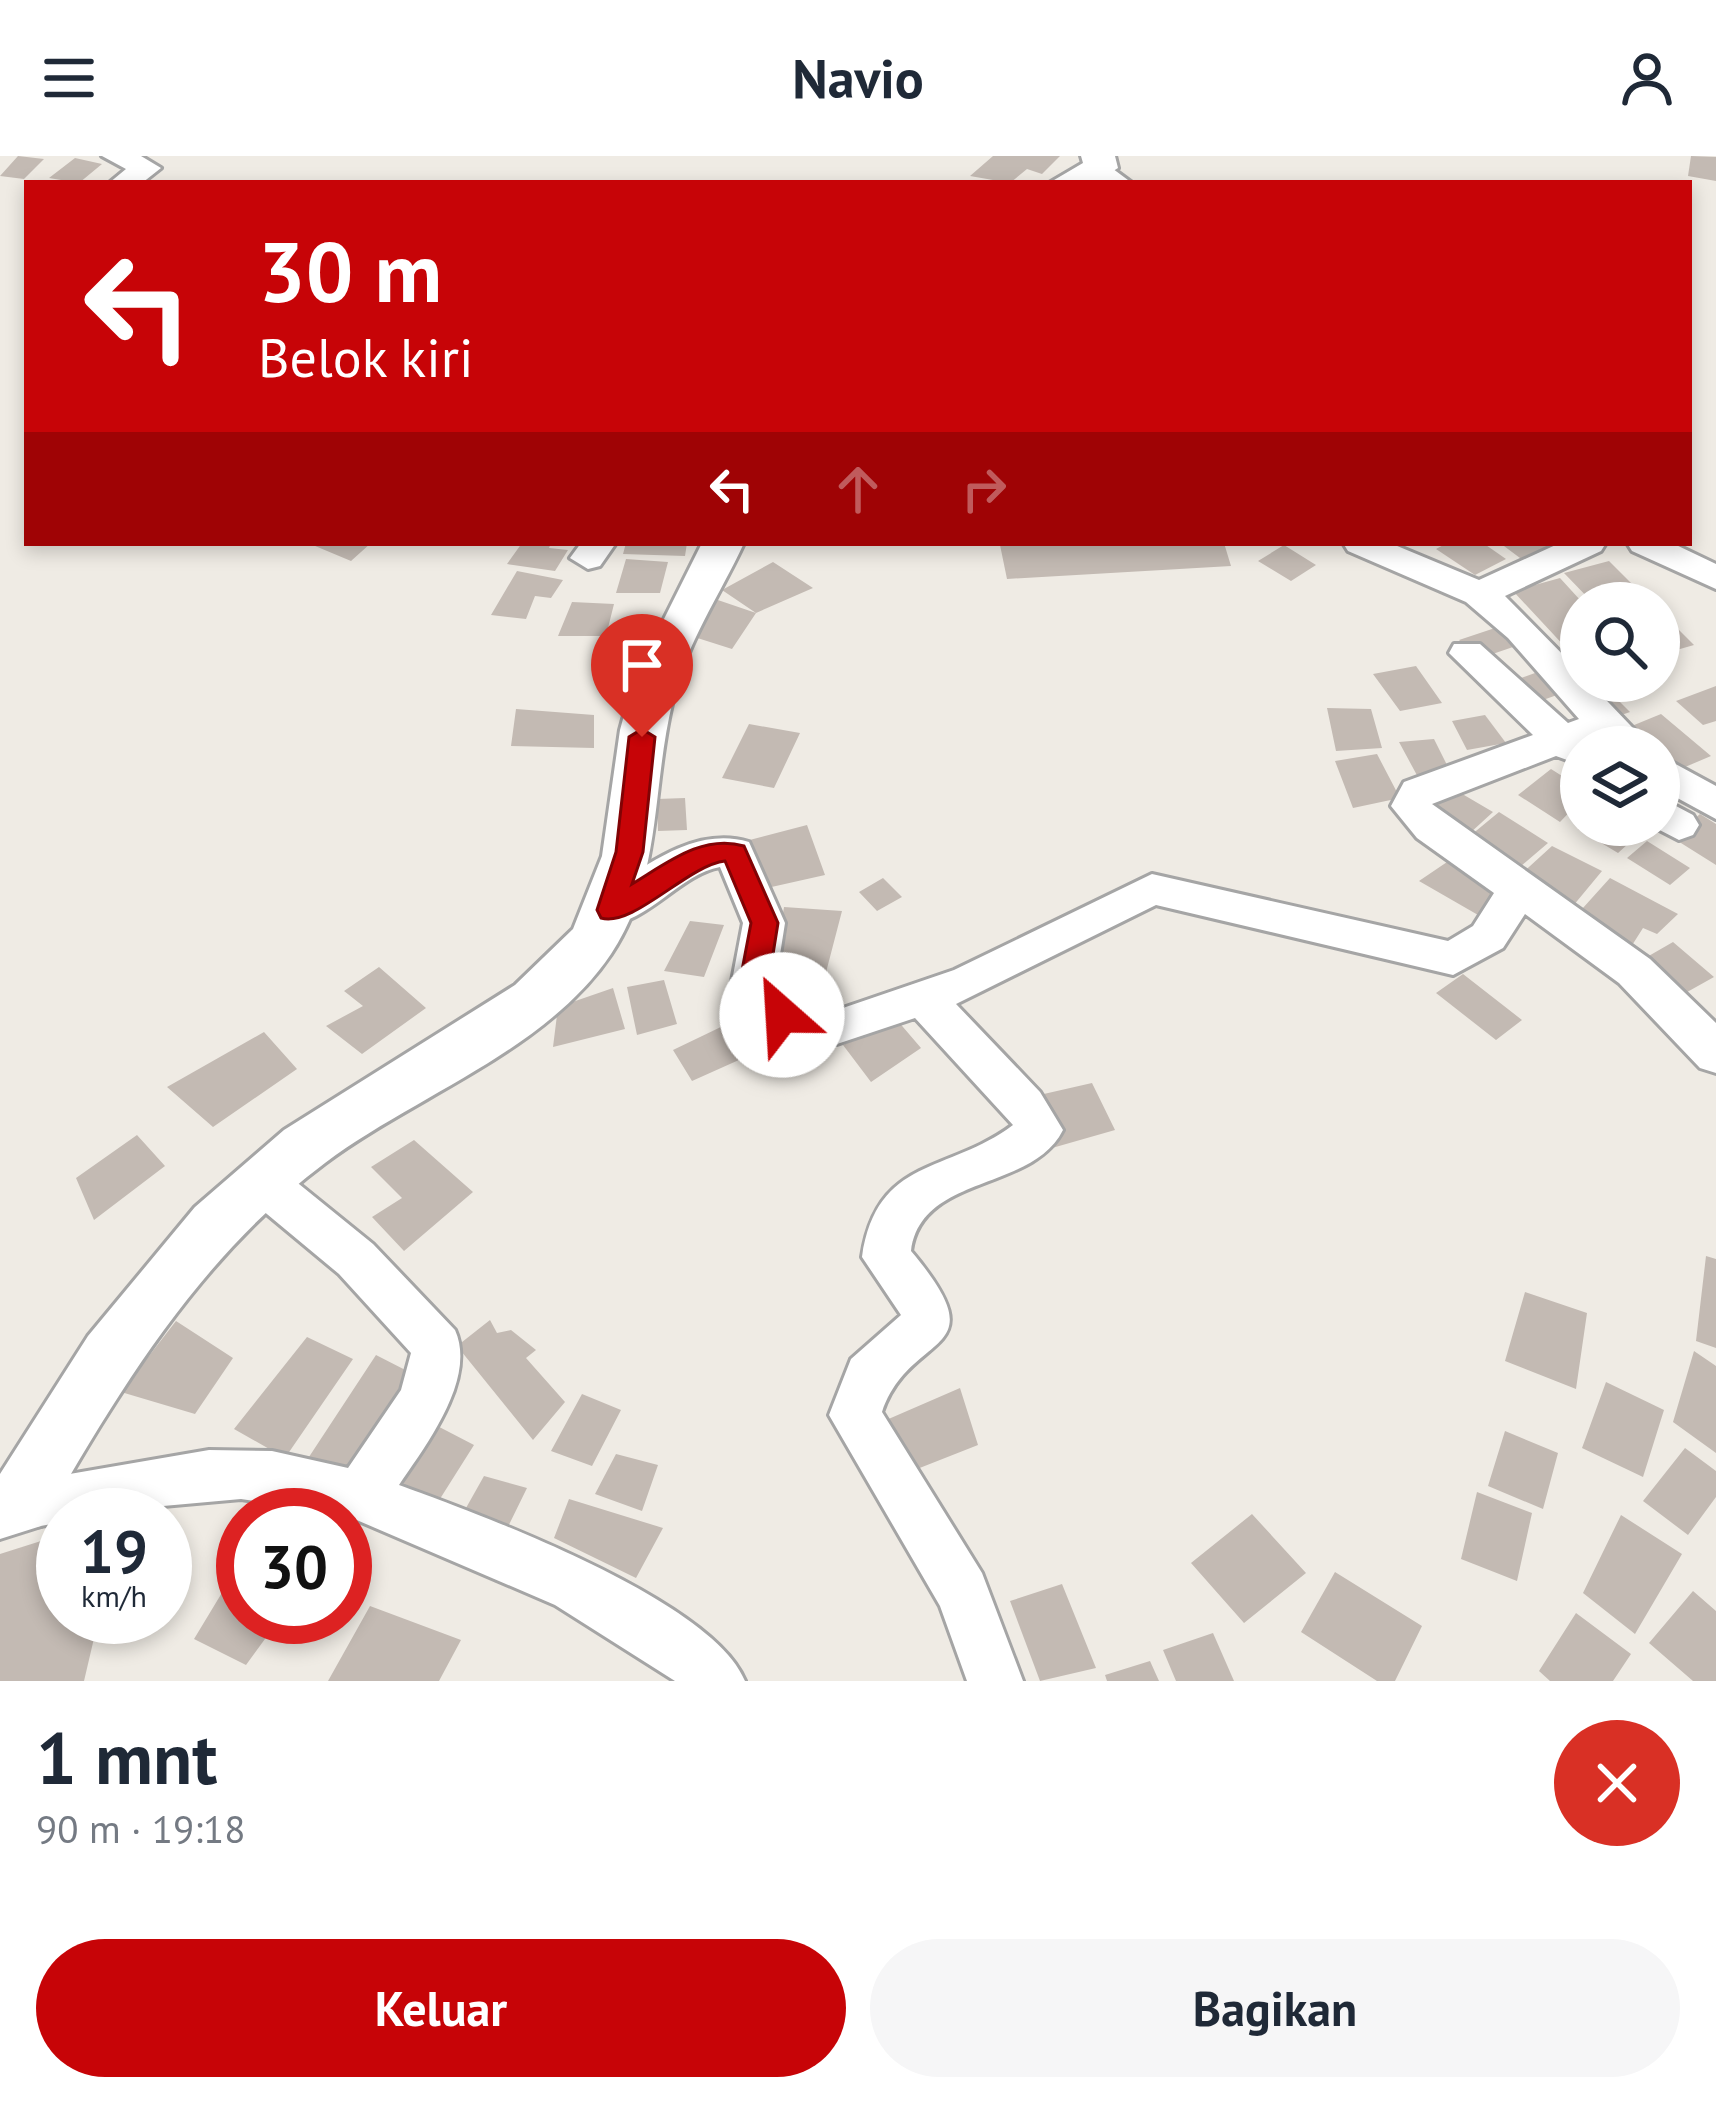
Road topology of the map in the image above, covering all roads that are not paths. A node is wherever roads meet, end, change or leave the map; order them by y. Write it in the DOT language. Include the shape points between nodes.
graph roads {
  1 [pos="116,156"];
  2 [pos="1106,169"];
  3 [pos="128,180"];
  4 [pos="1075,180"];
  5 [pos="722,546"];
  6 [pos="1367,546"];
  7 [pos="1583,546"];
  8 [pos="1650,546"];
  9 [pos="1716,578"];
  10 [pos="1479,594"];
  11 [pos="1467,652"];
  12 [pos="1571,726"];
  13 [pos="1586,726"];
  14 [pos="1560,752"];
  15 [pos="1680,782"];
  16 [pos="1716,805"];
  17 [pos="1518,891"];
  18 [pos="610,910"];
  19 [pos="923,997"];
  20 [pos="1716,1055"];
  21 [pos="261,1180"];
  22 [pos="317,1488"];
  23 [pos="365,1488"];
  24 [pos="372,1504"];
  25 [pos="9,1506"];
  26 [pos="717,1681"];
  27 [pos="995,1681"];
  1 -- 3 [label="street" via="147,168"];
  2 -- 4 [label="street"];
  5 -- 18 [label="street" via="650,695 629,852"];
  6 -- 10 [label="street"];
  7 -- 10 [label="street"];
  8 -- 9 [label="street"];
  10 -- 13 [label="street" via="1550,658"];
  11 -- 12 [label="street"];
  14 -- 17 [label="street" via="1418,792 1411,802"];
  15 -- 16 [label="street"];
  17 -- 19 [label="street" via="1488,937 1453,959 1152,890"];
  17 -- 20 [label="street" via="1641,973 1686,1013"];
  18 -- 19 [label="street" via="698,857 735,853 764,923 754,981 782,1015 837,1028"];
  18 -- 21 [label="street" via="575,963 539,995"];
  19 -- 27 [label="street" via="1029,1105 1040,1127 1029,1140 933,1183 902,1210 886,1257 926,1304 926,1324 869,1375 855,1414 963,1592"];
  21 -- 23 [label="street" via="356,1258 437,1346 423,1399"];
  21 -- 25 [label="street" via="143,1305"];
  22 -- 25 [label="street" via="219,1475"];
  24 -- 26 [label="street" via="636,1616"];
}
